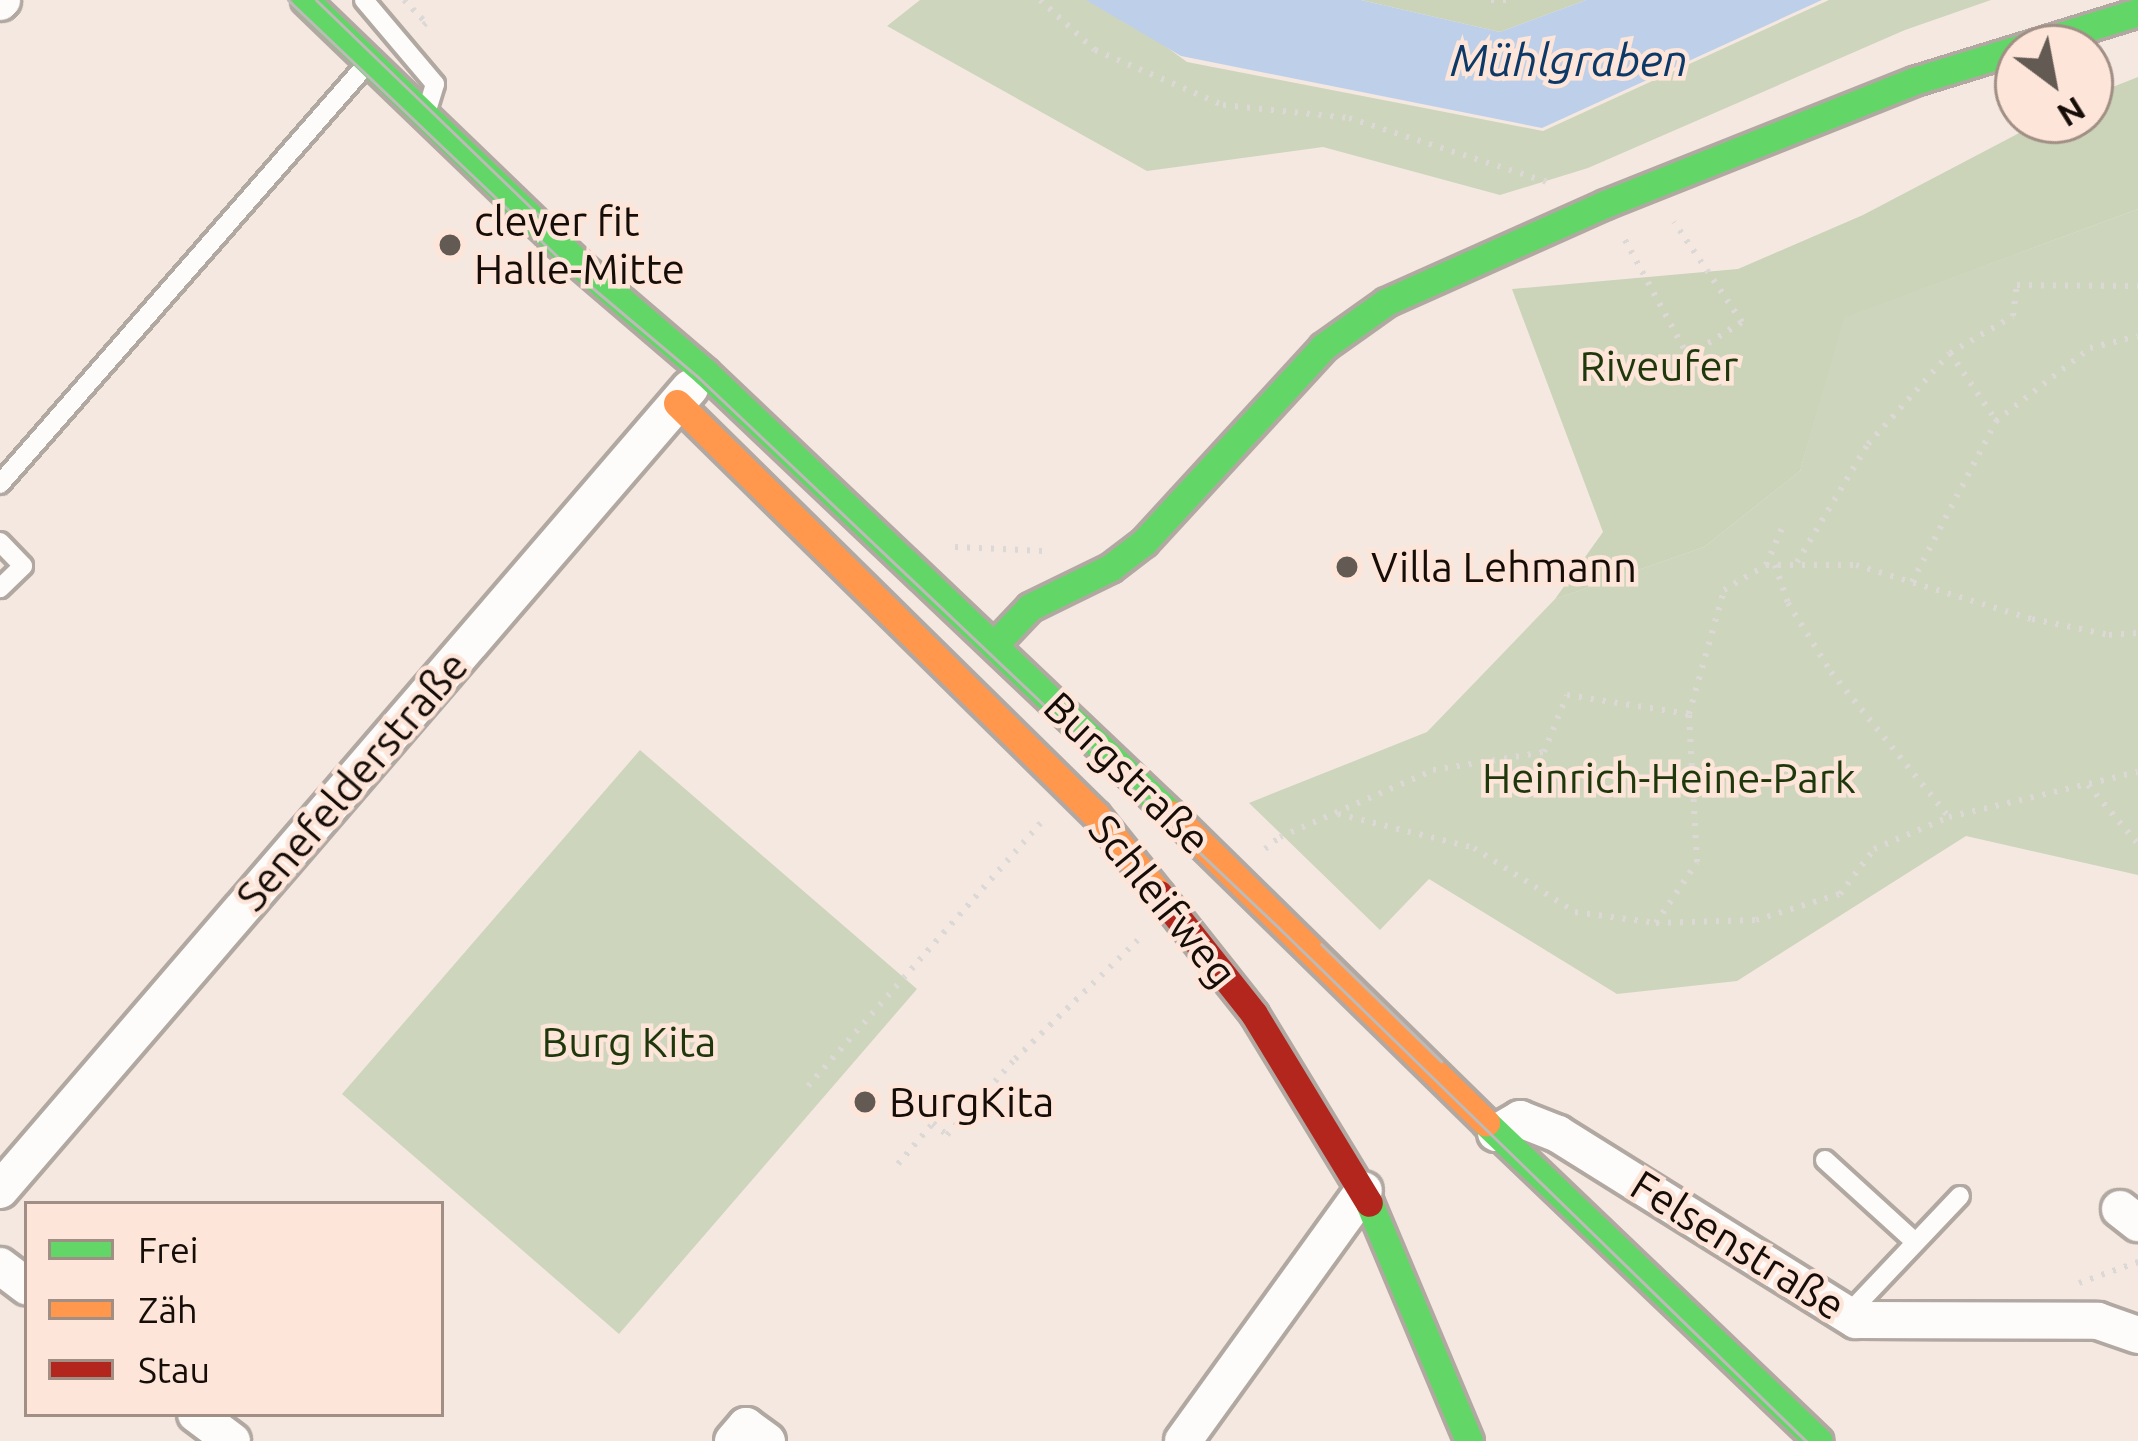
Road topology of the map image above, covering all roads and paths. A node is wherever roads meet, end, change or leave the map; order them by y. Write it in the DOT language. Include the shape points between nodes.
graph roads {
  1 [pos="304,0"];
  2 [pos="364,0"];
  3 [pos="404,0"];
  4 [pos="1040,0"];
  5 [pos="1491,0"];
  6 [pos="1510,0"];
  7 [pos="2138,12"];
  8 [pos="417,14"];
  9 [pos="369,62"];
  10 [pos="426,115"];
  11 [pos="1649,187"];
  12 [pos="1545,194"];
  13 [pos="1605,204"];
  14 [pos="2138,286"];
  15 [pos="2138,336"];
  16 [pos="1950,353"];
  17 [pos="705,372"];
  18 [pos="677,403"];
  19 [pos="1996,421"];
  20 [pos="0,484"];
  21 [pos="1784,521"];
  22 [pos="0,542"];
  23 [pos="940,546"];
  24 [pos="1051,550"];
  25 [pos="1797,562"];
  26 [pos="1770,565"];
  27 [pos="1912,582"];
  28 [pos="0,588"];
  29 [pos="2138,633"];
  30 [pos="994,645"];
  31 [pos="1689,714"];
  32 [pos="2138,772"];
  33 [pos="2088,785"];
  34 [pos="1070,789"];
  35 [pos="1338,814"];
  36 [pos="1949,817"];
  37 [pos="2138,844"];
  38 [pos="1235,875"];
  39 [pos="1169,910"];
  40 [pos="1656,922"];
  41 [pos="808,1086"];
  42 [pos="1496,1133"];
  43 [pos="1825,1160"];
  44 [pos="898,1164"];
  45 [pos="0,1190"];
  46 [pos="1364,1190"];
  47 [pos="1960,1196"];
  48 [pos="1916,1243"];
  49 [pos="2138,1262"];
  50 [pos="2077,1283"];
  51 [pos="1847,1315"];
  52 [pos="2138,1335"];
  53 [pos="200,1417"];
  54 [pos="232,1441"];
  55 [pos="734,1441"];
  56 [pos="767,1441"];
  57 [pos="1183,1441"];
  58 [pos="1469,1441"];
  59 [pos="1819,1441"];
  1 -- 9 [label="street, Burgstraße"];
  2 -- 10 [label="lane" via="435,84"];
  3 -- 8 [label="path"];
  4 -- 12 [label="path" via="1095,50 1222,105 1349,118 1563,188"];
  5 -- 6 [label="path"];
  7 -- 11 [label="street" via="1914,81"];
  9 -- 10 [label="street, Burgstraße"];
  9 -- 20 [label="lane"];
  10 -- 17 [label="street, Burgstraße" via="579,265"];
  11 -- 13 [label="street"];
  11 -- 13 [label="path" via="1742,322 1688,356"];
  13 -- 30 [label="street" via="1352,323 1144,542 1030,607"];
  14 -- 16 [label="path" via="2017,285 2013,316"];
  15 -- 19 [label="path" via="2090,348"];
  16 -- 19 [label="path"];
  16 -- 25 [label="path" via="1868,444"];
  17 -- 18 [label="street, Senefelderstraße"];
  17 -- 30 [label="street, Burgstraße"];
  18 -- 34 [label="street, Schleifweg"];
  18 -- 45 [label="street, Senefelderstraße"];
  19 -- 27 [label="path"];
  21 -- 26 [label="path"];
  22 -- 28 [label="lane" via="23,566"];
  23 -- 24 [label="path"];
  25 -- 26 [label="path"];
  25 -- 27 [label="path" via="1856,565"];
  26 -- 31 [label="path" via="1724,590"];
  26 -- 36 [label="path" via="1831,672"];
  27 -- 29 [label="path" via="2032,620"];
  30 -- 38 [label="street, Burgstraße"];
  31 -- 35 [label="path" via="1567,695 1544,752 1433,770"];
  31 -- 40 [label="path" via="1697,862"];
  32 -- 33 [label="path"];
  33 -- 36 [label="path"];
  33 -- 37 [label="path"];
  34 -- 39 [label="street, Schleifweg"];
  34 -- 41 [label="path"];
  35 -- 38 [label="path" via="1280,837"];
  35 -- 40 [label="path" via="1474,848 1575,912"];
  36 -- 40 [label="path" via="1874,849 1840,894 1756,920"];
  38 -- 42 [label="street, Burgstraße"];
  39 -- 44 [label="path" via="947,1135 933,1124"];
  39 -- 46 [label="street, Schleifweg" via="1254,1014"];
  42 -- 51 [label="street, Felsenstraße" via="1520,1120 1558,1134"];
  42 -- 59 [label="street, Burgstraße"];
  43 -- 48 [label="lane"];
  46 -- 57 [label="street"];
  46 -- 58 [label="street, Schleifweg"];
  47 -- 48 [label="lane"];
  48 -- 51 [label="lane"];
  49 -- 50 [label="path"];
  51 -- 52 [label="street, Felsenstraße" via="2098,1321"];
  53 -- 54 [label="street"];
  55 -- 56 [label="street" via="746,1426"];
}
